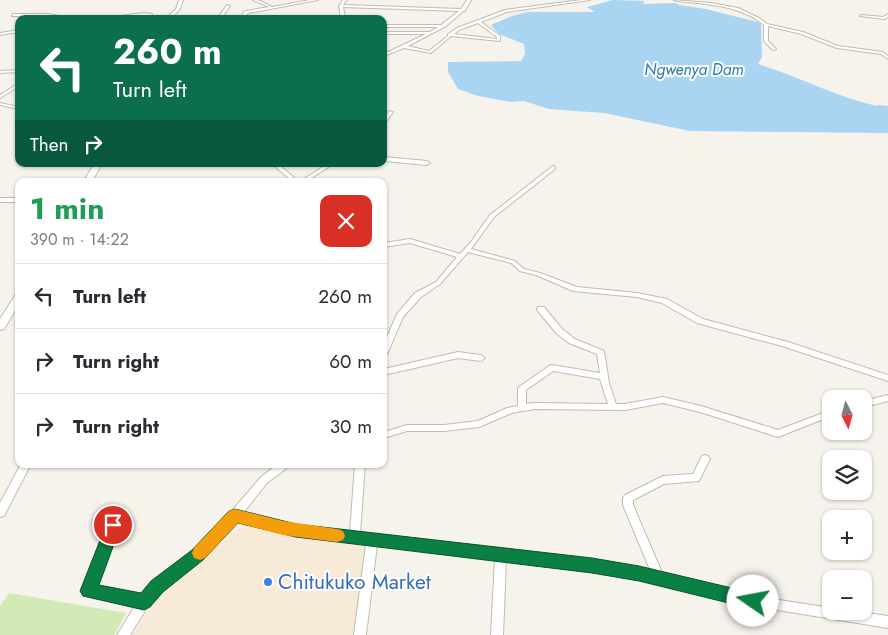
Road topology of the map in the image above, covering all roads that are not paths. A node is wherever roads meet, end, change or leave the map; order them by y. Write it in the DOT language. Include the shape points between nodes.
graph roads {
  1 [pos="181,0"];
  2 [pos="256,0"];
  3 [pos="316,0"];
  4 [pos="345,0"];
  5 [pos="469,0"];
  6 [pos="531,0"];
  7 [pos="588,0"];
  8 [pos="676,0"];
  9 [pos="556,2"];
  10 [pos="705,2"];
  11 [pos="228,6"];
  12 [pos="341,6"];
  13 [pos="270,7"];
  14 [pos="532,7"];
  15 [pos="464,10"];
  16 [pos="15,15"];
  17 [pos="48,15"];
  18 [pos="172,15"];
  19 [pos="222,15"];
  20 [pos="244,15"];
  21 [pos="342,15"];
  22 [pos="888,15"];
  23 [pos="862,16"];
  24 [pos="478,22"];
  25 [pos="766,25"];
  26 [pos="387,26"];
  27 [pos="441,26"];
  28 [pos="15,32"];
  29 [pos="387,33"];
  30 [pos="431,33"];
  31 [pos="0,34"];
  32 [pos="449,35"];
  33 [pos="405,48"];
  34 [pos="774,49"];
  35 [pos="387,54"];
  36 [pos="888,58"];
  37 [pos="15,71"];
  38 [pos="0,72"];
  39 [pos="15,87"];
  40 [pos="0,97"];
  41 [pos="0,104"];
  42 [pos="15,107"];
  43 [pos="390,112"];
  44 [pos="387,116"];
  45 [pos="387,159"];
  46 [pos="427,163"];
  47 [pos="96,167"];
  48 [pos="279,167"];
  49 [pos="325,167"];
  50 [pos="553,168"];
  51 [pos="90,178"];
  52 [pos="291,178"];
  53 [pos="309,178"];
  54 [pos="0,200"];
  55 [pos="15,200"];
  56 [pos="387,245"];
  57 [pos="464,253"];
  58 [pos="15,303"];
  59 [pos="541,309"];
  60 [pos="0,327"];
  61 [pos="387,345"];
  62 [pos="481,358"];
  63 [pos="387,371"];
  64 [pos="604,376"];
  65 [pos="888,378"];
  66 [pos="888,398"];
  67 [pos="872,402"];
  68 [pos="522,407"];
  69 [pos="613,407"];
  70 [pos="822,417"];
  71 [pos="387,434"];
  72 [pos="705,459"];
  73 [pos="24,468"];
  74 [pos="280,468"];
  75 [pos="360,468"];
  76 [pos="0,513"];
  77 [pos="235,515"];
  78 [pos="113,525"];
  79 [pos="355,538"];
  80 [pos="372,539"];
  81 [pos="501,554"];
  82 [pos="659,579"];
  83 [pos="144,602"];
  84 [pos="888,622"];
  85 [pos="123,635"];
  86 [pos="360,635"];
  87 [pos="497,635"];
  1 -- 18 [label="street"];
  2 -- 13 [label="street"];
  3 -- 13 [label="street"];
  4 -- 12 [label="street"];
  5 -- 15 [label="street"];
  6 -- 14 [label="street"];
  7 -- 9 [label="street"];
  8 -- 10 [label="street"];
  9 -- 14 [label="street"];
  10 -- 25 [label="street" via="752,14"];
  11 -- 19 [label="street"];
  12 -- 15 [label="street"];
  12 -- 21 [label="street"];
  13 -- 20 [label="street"];
  14 -- 24 [label="street" via="506,11"];
  15 -- 27 [label="street"];
  16 -- 17 [label="street"];
  22 -- 23 [label="street" via="884,18"];
  24 -- 32 [label="street"];
  24 -- 32 [label="street" via="499,40"];
  25 -- 34 [label="street" via="766,41"];
  25 -- 36 [label="street" via="802,33 837,47 882,53"];
  26 -- 27 [label="street"];
  27 -- 30 [label="street"];
  28 -- 31 [label="street"];
  29 -- 30 [label="street"];
  30 -- 33 [label="street"];
  32 -- 33 [label="street" via="430,52"];
  33 -- 35 [label="street"];
  37 -- 38 [label="street"];
  39 -- 40 [label="street"];
  41 -- 42 [label="street"];
  43 -- 44 [label="street"];
  45 -- 46 [label="street"];
  47 -- 51 [label="street"];
  48 -- 52 [label="street"];
  49 -- 53 [label="street"];
  50 -- 57 [label="street" via="492,216"];
  54 -- 55 [label="street"];
  56 -- 57 [label="street" via="410,241"];
  57 -- 61 [label="street" via="438,283 418,295 400,316"];
  57 -- 65 [label="street" via="513,262 522,270 576,289 664,301 700,321 785,344"];
  58 -- 60 [label="street"];
  59 -- 64 [label="street" via="572,342 599,351"];
  62 -- 63 [label="street" via="458,355"];
  64 -- 68 [label="street" via="552,368 522,389"];
  64 -- 69 [label="street"];
  66 -- 67 [label="street"];
  68 -- 69 [label="street"];
  68 -- 71 [label="street" via="479,424 407,428"];
  69 -- 70 [label="street" via="662,400 778,434"];
  72 -- 82 [label="street" via="696,478 663,480 628,498 628,505"];
  73 -- 76 [label="street"];
  74 -- 77 [label="street" via="264,480"];
  75 -- 79 [label="street"];
  77 -- 79 [label="street" via="296,531"];
  77 -- 83 [label="street" via="198,555 157,586"];
  78 -- 83 [label="street" via="89,591"];
  79 -- 80 [label="street"];
  80 -- 81 [label="street"];
  80 -- 86 [label="street"];
  81 -- 82 [label="street"];
  81 -- 87 [label="street"];
  82 -- 84 [label="street" via="753,601"];
  83 -- 85 [label="street"];
}
